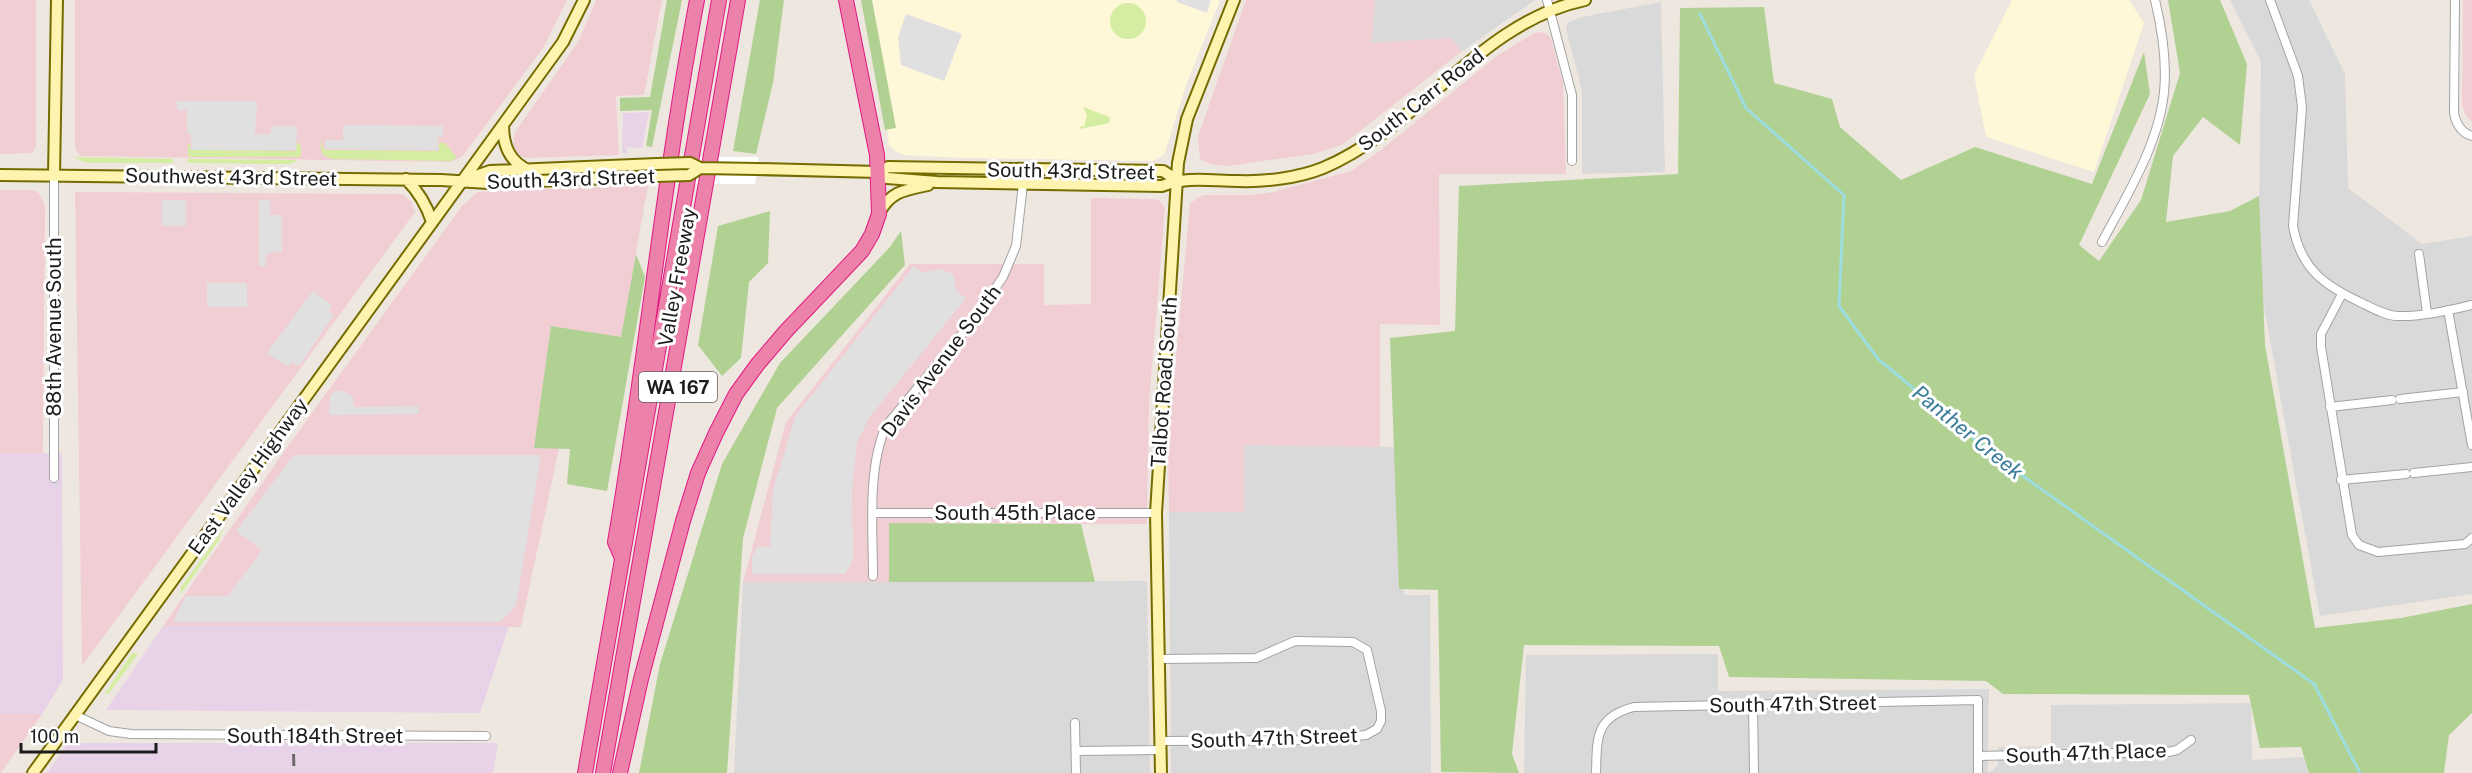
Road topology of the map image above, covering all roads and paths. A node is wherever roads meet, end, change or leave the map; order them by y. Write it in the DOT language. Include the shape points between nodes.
graph roads {
  1 [pos="57,0"];
  2 [pos="584,0"];
  3 [pos="697,0"];
  4 [pos="720,0"];
  5 [pos="738,0"];
  6 [pos="745,0"];
  7 [pos="846,0"];
  8 [pos="1234,0"];
  9 [pos="1585,0"];
  10 [pos="2156,0"];
  11 [pos="2270,0"];
  12 [pos="2455,0"];
  13 [pos="1549,5"];
  14 [pos="503,125"];
  15 [pos="2472,136"];
  16 [pos="1572,161"];
  17 [pos="700,168"];
  18 [pos="530,171"];
  19 [pos="879,172"];
  20 [pos="0,175"];
  21 [pos="54,175"];
  22 [pos="406,179"];
  23 [pos="463,180"];
  24 [pos="1177,180"];
  25 [pos="937,182"];
  26 [pos="1023,184"];
  27 [pos="879,214"];
  28 [pos="432,222"];
  29 [pos="2102,242"];
  30 [pos="2418,254"];
  31 [pos="2342,294"];
  32 [pos="2472,305"];
  33 [pos="2448,310"];
  34 [pos="2427,313"];
  35 [pos="2463,392"];
  36 [pos="2469,405"];
  37 [pos="2330,407"];
  38 [pos="2472,445"];
  39 [pos="2472,467"];
  40 [pos="54,478"];
  41 [pos="2341,480"];
  42 [pos="874,513"];
  43 [pos="1156,513"];
  44 [pos="2472,538"];
  45 [pos="622,558"];
  46 [pos="873,576"];
  47 [pos="1160,659"];
  48 [pos="1753,705"];
  49 [pos="75,715"];
  50 [pos="1075,723"];
  51 [pos="486,736"];
  52 [pos="2191,740"];
  53 [pos="1161,745"];
  54 [pos="1076,751"];
  55 [pos="1978,756"];
  56 [pos="33,773"];
  57 [pos="585,773"];
  58 [pos="603,773"];
  59 [pos="610,773"];
  60 [pos="620,773"];
  61 [pos="1076,773"];
  62 [pos="1161,773"];
  63 [pos="1596,773"];
  64 [pos="1754,773"];
  65 [pos="1978,773"];
  1 -- 21 [label="main road"];
  2 -- 14 [label="main road, East Valley Highway" via="563,42"];
  3 -- 45 [label="highway" via="615,542"];
  4 -- 45 [label="highway, Valley Freeway / WA 167"];
  5 -- 58 [label="highway"];
  6 -- 59 [label="highway, Valley Freeway / WA 167"];
  7 -- 19 [label="highway"];
  8 -- 24 [label="main road, Talbot Road South" via="1187,119"];
  9 -- 13 [label="main road, South Carr Road"];
  10 -- 29 [label="street" via="2161,22 2164,93 2138,174"];
  11 -- 31 [label="street" via="2298,76 2302,106 2296,245 2314,274"];
  12 -- 15 [label="street" via="2454,112 2460,127"];
  13 -- 16 [label="street" via="1572,95"];
  13 -- 24 [label="main road, South Carr Road" via="1498,40 1364,146 1321,169 1261,180"];
  14 -- 18 [label="main road" via="506,149 516,163"];
  14 -- 23 [label="main road, East Valley Highway"];
  17 -- 18 [label="main road, South 43rd Street, bridge" via="690,163"];
  17 -- 19 [label="main road, South 43rd Street, bridge"];
  17 -- 23 [label="main road, South 43rd Street, bridge" via="689,176 488,183"];
  18 -- 23 [label="main road, South 43rd Street" via="490,171"];
  19 -- 24 [label="main road, South 43rd Street" via="888,166 1163,171"];
  19 -- 25 [label="main road, South 43rd Street" via="887,178"];
  19 -- 27 [label="highway"];
  20 -- 21 [label="main road, Southwest 43rd Street"];
  21 -- 22 [label="main road, Southwest 43rd Street"];
  21 -- 40 [label="street, 88th Avenue South"];
  22 -- 23 [label="main road, Southwest 43rd Street"];
  22 -- 28 [label="main road"];
  23 -- 28 [label="main road, East Valley Highway"];
  24 -- 26 [label="main road, South 43rd Street" via="1162,186"];
  24 -- 43 [label="main road, Talbot Road South"];
  25 -- 26 [label="main road, South 43rd Street"];
  25 -- 27 [label="main road" via="900,192 886,201"];
  26 -- 42 [label="street, Davis Avenue South" via="1016,246 1003,278 884,432 877,451"];
  27 -- 60 [label="highway" via="862,251 758,365 736,394 716,433 682,521"];
  28 -- 49 [label="main road, East Valley Highway"];
  30 -- 34 [label="street"];
  31 -- 34 [label="street" via="2397,317"];
  31 -- 37 [label="street" via="2321,334"];
  32 -- 33 [label="street"];
  33 -- 34 [label="street"];
  33 -- 35 [label="street"];
  35 -- 36 [label="street"];
  35 -- 37 [label="street"];
  36 -- 38 [label="street"];
  37 -- 41 [label="street"];
  39 -- 41 [label="street"];
  41 -- 44 [label="street" via="2352,535 2359,545 2378,552 2465,544"];
  42 -- 43 [label="street, South 45th Place"];
  42 -- 46 [label="street, Davis Avenue South"];
  43 -- 47 [label="main road, Talbot Road South"];
  45 -- 57 [label="highway, Valley Freeway / WA 167"];
  47 -- 53 [label="main road, Talbot Road South"];
  47 -- 53 [label="street, South 47th Street" via="1256,658 1295,641 1353,642 1367,650 1382,711 1377,729 1366,735"];
  48 -- 55 [label="street, South 47th Street" via="1978,700"];
  48 -- 63 [label="street, South 47th Street" via="1623,710 1600,729"];
  48 -- 64 [label="street"];
  49 -- 51 [label="street, South 184th Street" via="109,731 131,735"];
  49 -- 56 [label="main road, East Valley Highway"];
  50 -- 54 [label="street"];
  52 -- 55 [label="street, South 47th Place" via="2168,752"];
  53 -- 54 [label="street, South 47th Street"];
  53 -- 62 [label="main road, Talbot Road South"];
  54 -- 61 [label="street"];
  55 -- 65 [label="street"];
}
